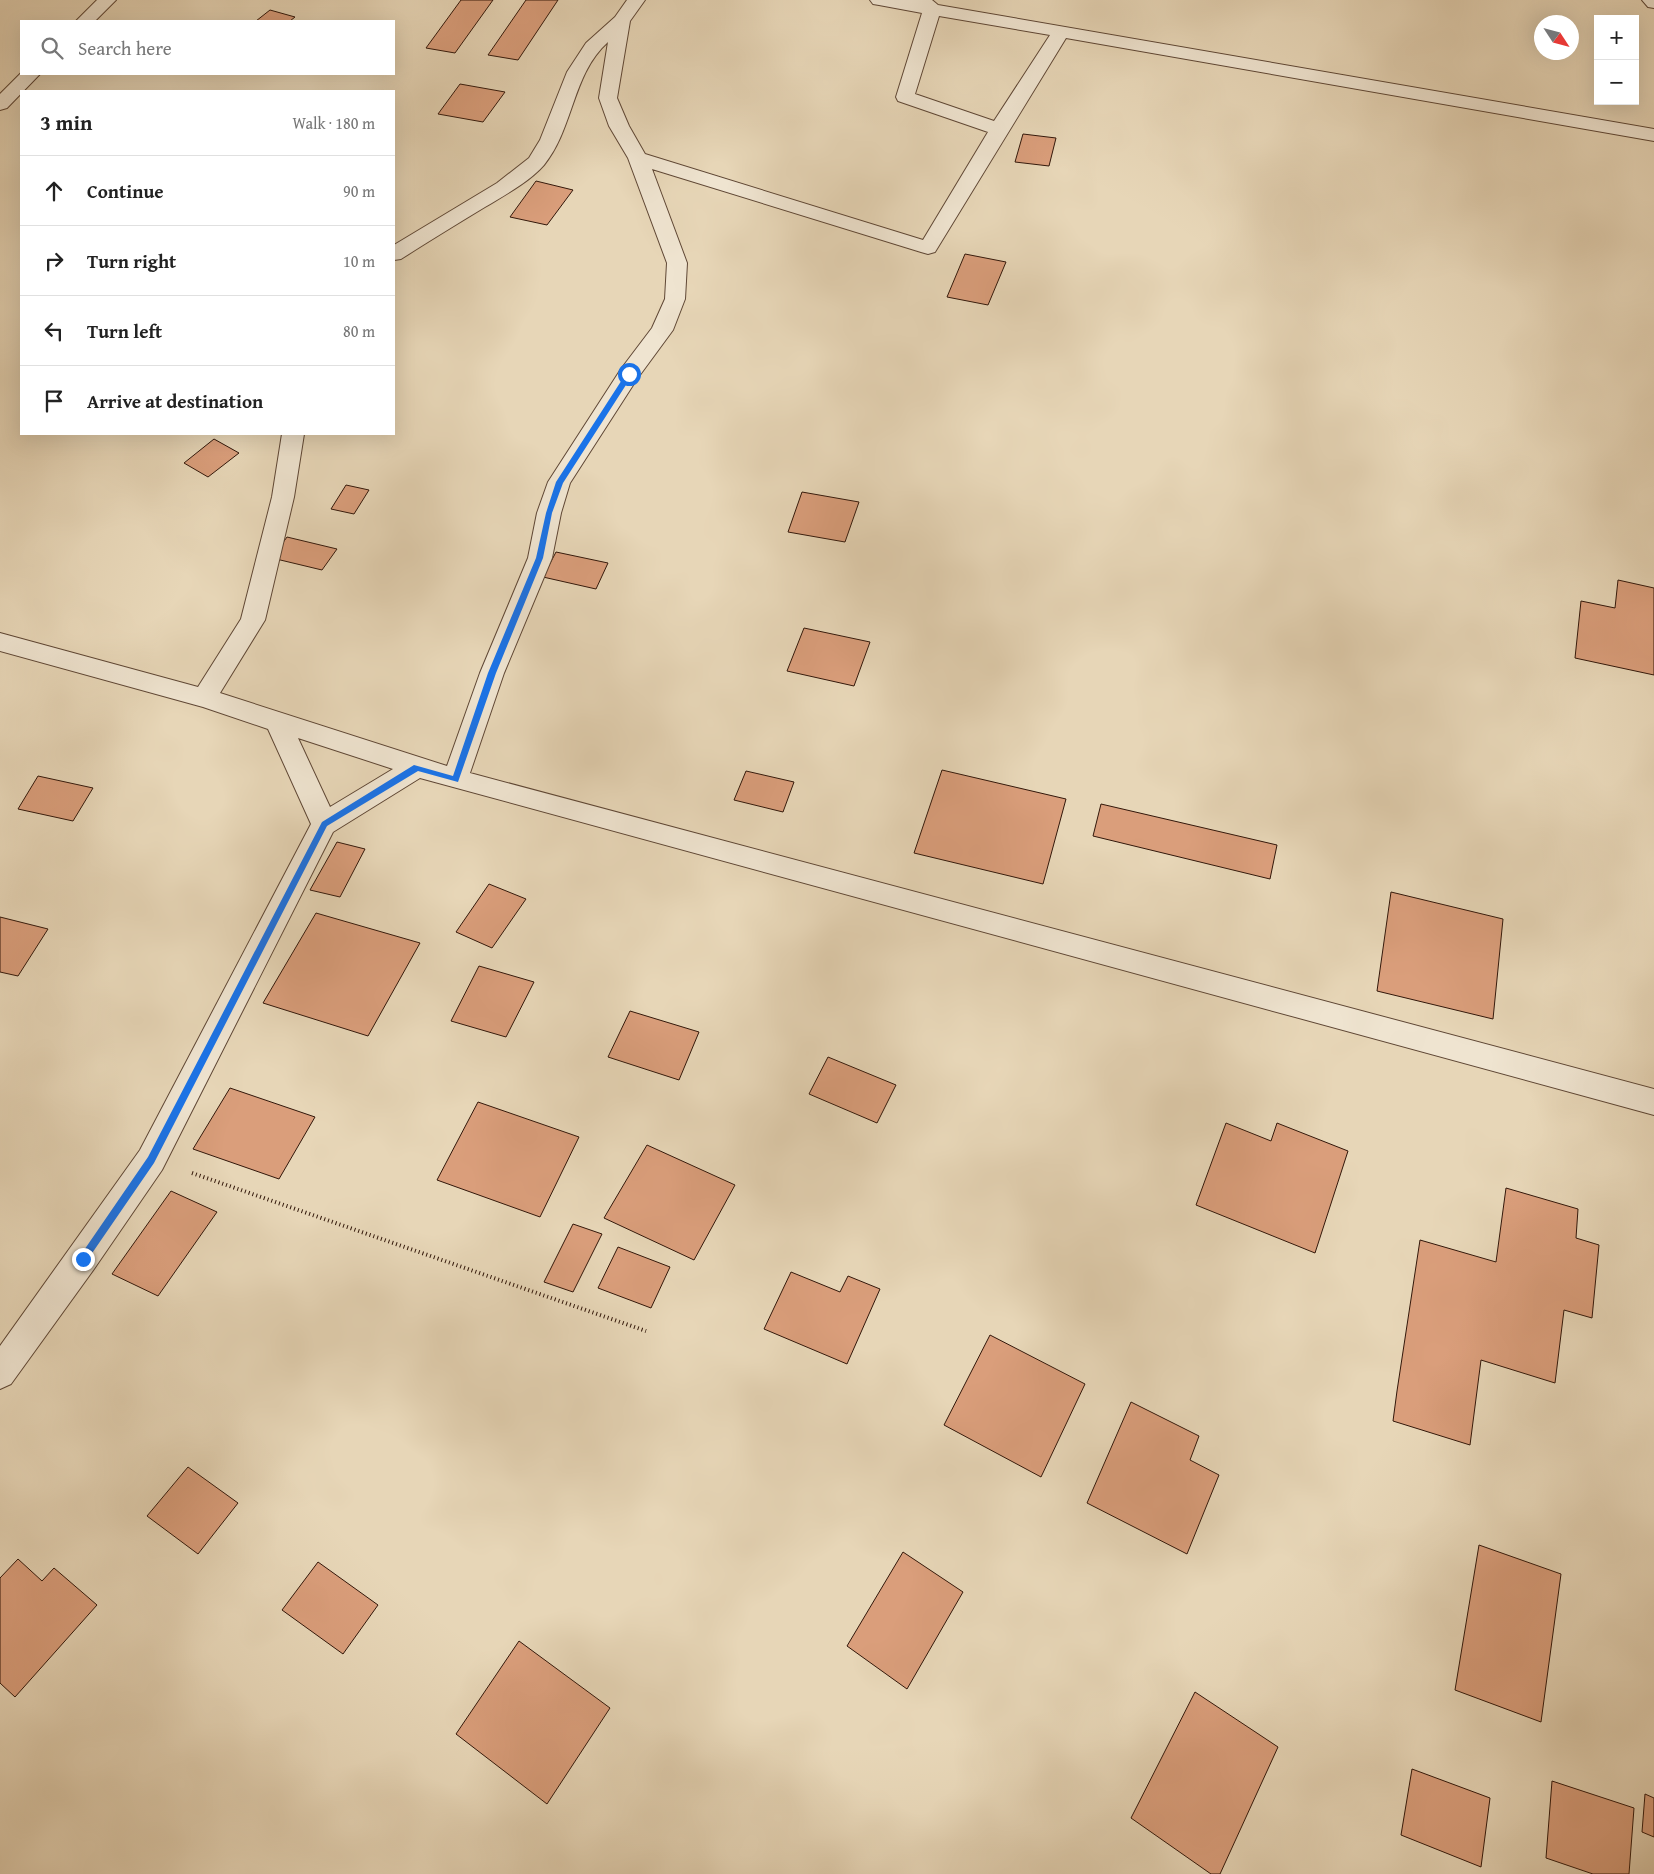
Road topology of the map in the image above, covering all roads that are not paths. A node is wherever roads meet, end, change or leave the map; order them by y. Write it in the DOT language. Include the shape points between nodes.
graph roads {
  1 [pos="107,0"];
  2 [pos="636,0"];
  3 [pos="879,0"];
  4 [pos="1651,0"];
  5 [pos="1654,2"];
  6 [pos="926,5"];
  7 [pos="86,20"];
  8 [pos="621,21"];
  9 [pos="1060,33"];
  10 [pos="30,75"];
  11 [pos="0,104"];
  12 [pos="999,129"];
  13 [pos="1654,135"];
  14 [pos="638,158"];
  15 [pos="395,253"];
  16 [pos="293,435"];
  17 [pos="0,642"];
  18 [pos="204,698"];
  19 [pos="278,722"];
  20 [pos="417,767"];
  21 [pos="455,780"];
  22 [pos="324,824"];
  23 [pos="1654,1102"];
  24 [pos="0,1372"];
  1 -- 7 [label="street"];
  2 -- 8 [label="street"];
  3 -- 6 [label="street"];
  4 -- 5 [label="street"];
  6 -- 9 [label="street"];
  6 -- 12 [label="street" via="905,97"];
  8 -- 14 [label="street" via="608,98 619,126"];
  8 -- 15 [label="street" via="592,47 576,72 550,140 536,162 504,187"];
  9 -- 12 [label="street"];
  9 -- 13 [label="street"];
  10 -- 11 [label="street"];
  12 -- 14 [label="street" via="928,248"];
  14 -- 21 [label="street" via="677,263 675,299 662,330 629,374 559,482 540,558 492,673"];
  16 -- 18 [label="street" via="283,497 253,620"];
  17 -- 18 [label="street"];
  18 -- 19 [label="street"];
  19 -- 20 [label="street"];
  19 -- 22 [label="street"];
  20 -- 21 [label="street"];
  20 -- 22 [label="street"];
  21 -- 23 [label="street"];
  22 -- 24 [label="street" via="151,1160 78,1267"];
}
